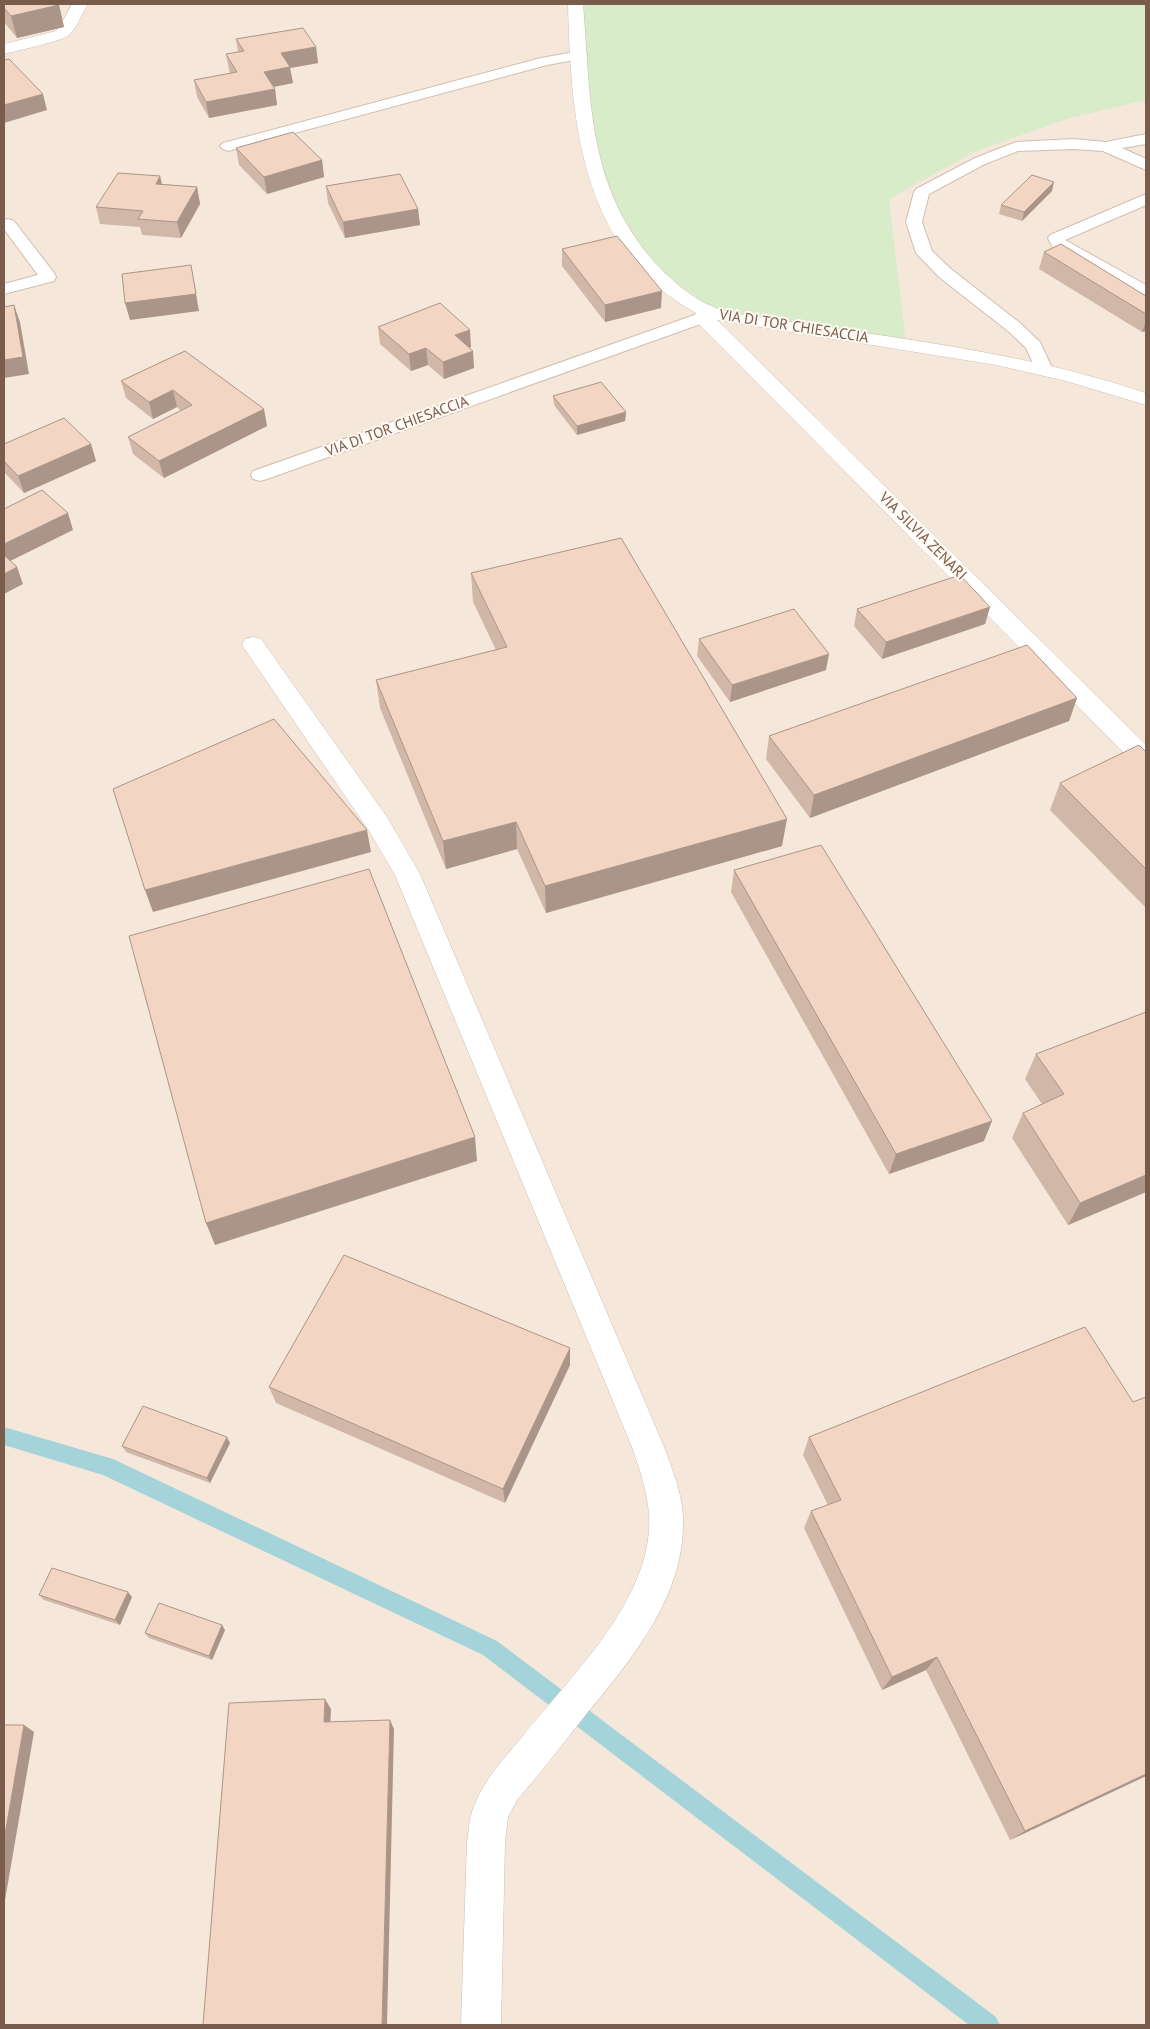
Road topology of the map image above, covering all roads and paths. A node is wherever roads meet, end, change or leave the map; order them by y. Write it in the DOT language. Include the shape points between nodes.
graph roads {
  1 [pos="80,4"];
  2 [pos="575,4"];
  3 [pos="4,49"];
  4 [pos="580,55"];
  5 [pos="1146,139"];
  6 [pos="228,146"];
  7 [pos="1106,147"];
  8 [pos="1146,165"];
  9 [pos="1146,199"];
  10 [pos="8,224"];
  11 [pos="4,289"];
  12 [pos="1146,292"];
  13 [pos="705,314"];
  14 [pos="1043,368"];
  15 [pos="1146,399"];
  16 [pos="260,475"];
  17 [pos="252,645"];
  18 [pos="1146,760"];
  19 [pos="481,2025"];
  1 -- 3 [label="street" via="75,8 67,30 61,34"];
  2 -- 4 [label="street, VIA DI TOR CHIESACCIA"];
  4 -- 6 [label="lane" via="546,61"];
  4 -- 13 [label="street, VIA DI TOR CHIESACCIA" via="586,133 594,170 609,208 659,279"];
  5 -- 7 [label="lane"];
  7 -- 8 [label="lane"];
  7 -- 14 [label="lane" via="1073,144 1016,147 980,161 922,192 914,222 924,254 1034,346"];
  9 -- 12 [label="lane" via="1056,238 1059,245"];
  10 -- 11 [label="lane" via="48,277"];
  13 -- 14 [label="street, VIA DI TOR CHIESACCIA" via="965,353"];
  13 -- 16 [label="lane, VIA DI TOR CHIESACCIA"];
  13 -- 18 [label="street, VIA SILVIA ZENARI"];
  14 -- 15 [label="street, VIA DI TOR CHIESACCIA"];
  17 -- 19 [label="street" via="378,824 407,874 648,1447 660,1483 666,1522 663,1558 632,1630 504,1787 490,1814 486,1842"];
}
